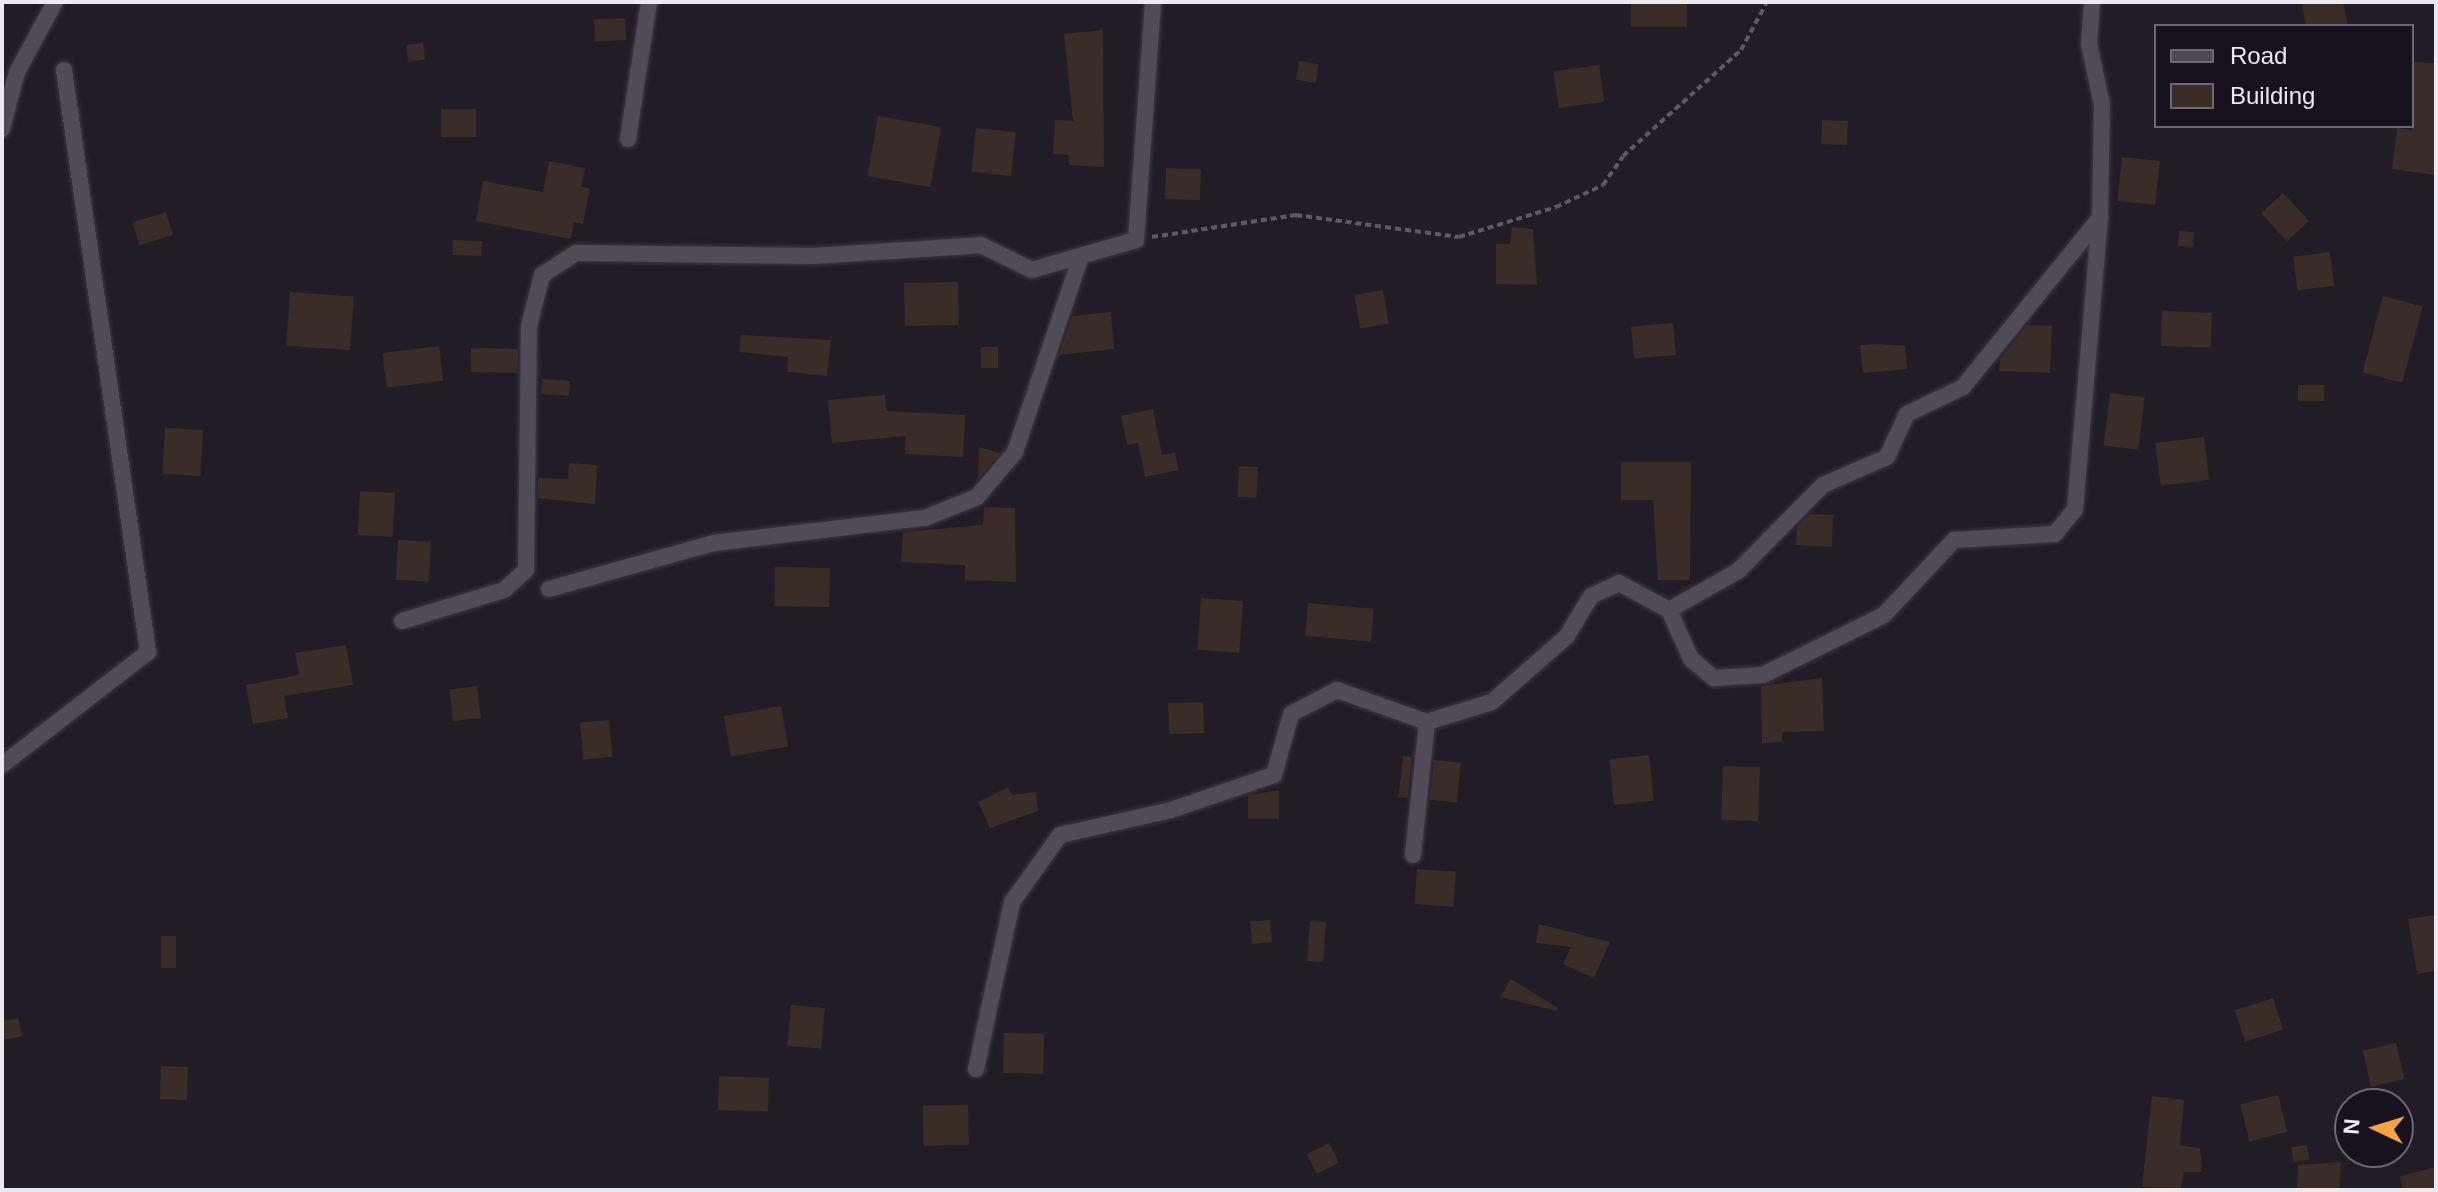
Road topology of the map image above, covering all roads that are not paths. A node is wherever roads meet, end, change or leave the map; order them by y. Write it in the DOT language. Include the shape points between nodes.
graph roads {
  1 [pos="55,2"];
  2 [pos="649,2"];
  3 [pos="1153,2"];
  4 [pos="2092,2"];
  5 [pos="64,70"];
  6 [pos="2,129"];
  7 [pos="628,139"];
  8 [pos="2100,218"];
  9 [pos="1081,256"];
  10 [pos="549,589"];
  11 [pos="1669,610"];
  12 [pos="402,621"];
  13 [pos="1427,722"];
  14 [pos="2,765"];
  15 [pos="1413,855"];
  16 [pos="976,1069"];
  1 -- 6 [label="street" via="17,72"];
  2 -- 7 [label="street"];
  3 -- 9 [label="street" via="1136,240"];
  4 -- 8 [label="street" via="2089,44 2102,105"];
  5 -- 14 [label="street" via="148,652"];
  8 -- 11 [label="street" via="1963,387 1907,414 1887,457 1823,485 1738,571"];
  8 -- 11 [label="street" via="2075,509 2055,534 1954,540 1884,615 1763,675 1714,678 1691,659"];
  9 -- 10 [label="street" via="1015,452 977,497 925,518 714,543"];
  9 -- 12 [label="street" via="1032,270 981,245 813,256 576,253 542,275 529,326 526,570 504,590"];
  11 -- 13 [label="street" via="1619,583 1591,596 1567,636 1492,702"];
  13 -- 15 [label="street"];
  13 -- 16 [label="street" via="1337,690 1291,714 1274,775 1171,810 1060,835 1012,902"];
}
